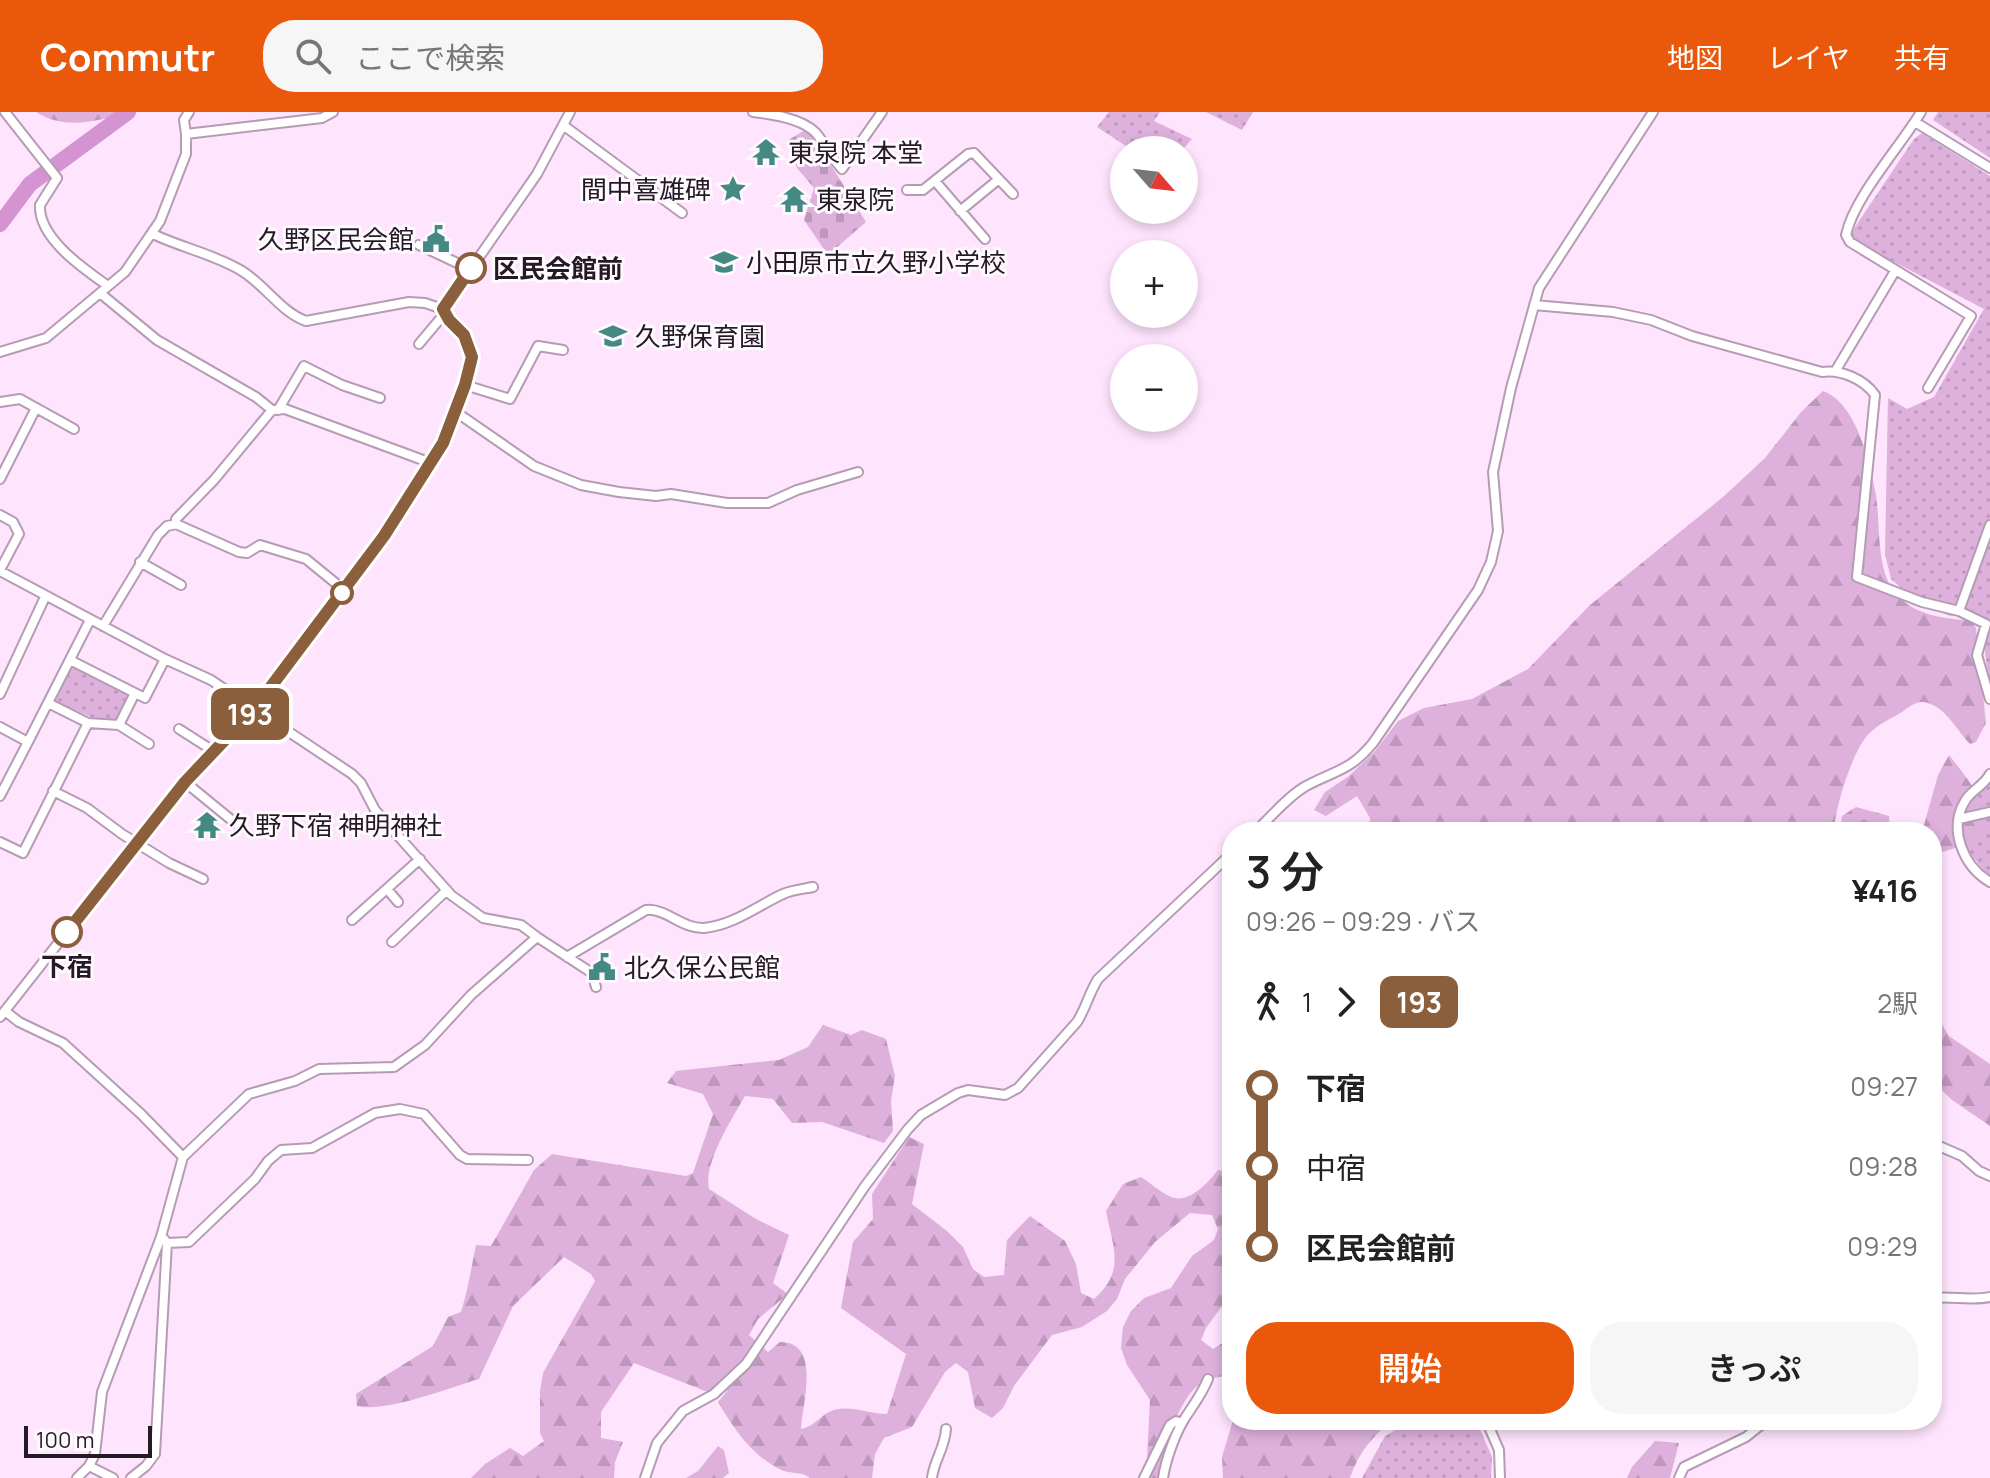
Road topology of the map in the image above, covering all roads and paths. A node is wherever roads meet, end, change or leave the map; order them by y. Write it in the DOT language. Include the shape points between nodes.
graph roads {
  1 [pos="189,112"];
  2 [pos="333,112"];
  3 [pos="569,112"];
  4 [pos="753,112"];
  5 [pos="882,112"];
  6 [pos="1653,112"];
  7 [pos="1921,112"];
  8 [pos="6,113"];
  9 [pos="1915,122"];
  10 [pos="563,125"];
  11 [pos="186,134"];
  12 [pos="1990,168"];
  13 [pos="999,179"];
  14 [pos="935,181"];
  15 [pos="907,190"];
  16 [pos="1013,194"];
  17 [pos="960,211"];
  18 [pos="682,213"];
  19 [pos="153,234"];
  20 [pos="985,239"];
  21 [pos="419,245"];
  22 [pos="470,269"];
  23 [pos="1895,271"];
  24 [pos="108,286"];
  25 [pos="100,293"];
  26 [pos="1534,305"];
  27 [pos="444,311"];
  28 [pos="419,344"];
  29 [pos="563,350"];
  30 [pos="0,352"];
  31 [pos="1836,370"];
  32 [pos="465,385"];
  33 [pos="1928,388"];
  34 [pos="380,398"];
  35 [pos="0,402"];
  36 [pos="36,408"];
  37 [pos="275,410"];
  38 [pos="456,412"];
  39 [pos="74,429"];
  40 [pos="431,463"];
  41 [pos="858,472"];
  42 [pos="0,479"];
  43 [pos="0,515"];
  44 [pos="176,524"];
  45 [pos="1990,525"];
  46 [pos="140,562"];
  47 [pos="0,570"];
  48 [pos="181,585"];
  49 [pos="344,590"];
  50 [pos="45,597"];
  51 [pos="1959,611"];
  52 [pos="90,620"];
  53 [pos="103,626"];
  54 [pos="165,659"];
  55 [pos="70,660"];
  56 [pos="135,693"];
  57 [pos="0,694"];
  58 [pos="1990,699"];
  59 [pos="48,703"];
  60 [pos="255,708"];
  61 [pos="88,723"];
  62 [pos="119,725"];
  63 [pos="0,727"];
  64 [pos="179,729"];
  65 [pos="28,742"];
  66 [pos="149,744"];
  67 [pos="215,752"];
  68 [pos="1990,774"];
  69 [pos="185,782"];
  70 [pos="53,791"];
  71 [pos="0,796"];
  72 [pos="1990,812"];
  73 [pos="1959,819"];
  74 [pos="1266,822"];
  75 [pos="240,827"];
  76 [pos="0,842"];
  77 [pos="138,844"];
  78 [pos="420,859"];
  79 [pos="1222,862"];
  80 [pos="203,879"];
  81 [pos="1990,882"];
  82 [pos="813,887"];
  83 [pos="387,889"];
  84 [pos="447,890"];
  85 [pos="398,902"];
  86 [pos="352,920"];
  87 [pos="537,937"];
  88 [pos="392,942"];
  89 [pos="567,957"];
  90 [pos="596,987"];
  91 [pos="3,1009"];
  92 [pos="1942,1147"];
  93 [pos="183,1157"];
  94 [pos="528,1160"];
  95 [pos="1990,1176"];
  96 [pos="164,1240"];
  97 [pos="1942,1297"];
  98 [pos="1990,1297"];
  99 [pos="1208,1379"];
  100 [pos="1182,1423"];
  101 [pos="946,1429"];
  102 [pos="1490,1430"];
  103 [pos="1755,1430"];
  104 [pos="649,1461"];
  105 [pos="89,1466"];
  106 [pos="77,1478"];
  107 [pos="113,1478"];
  108 [pos="131,1478"];
  109 [pos="638,1478"];
  110 [pos="645,1478"];
  111 [pos="932,1478"];
  112 [pos="1144,1478"];
  113 [pos="1163,1478"];
  114 [pos="1500,1478"];
  115 [pos="1679,1478"];
  1 -- 11 [label="street"];
  2 -- 11 [label="street" via="322,118"];
  3 -- 10 [label="street"];
  4 -- 5 [label="street" via="773,114 814,131 842,169"];
  6 -- 26 [label="street" via="1539,288"];
  7 -- 9 [label="street"];
  8 -- 24 [label="street" via="57,178 40,205 43,224 68,257"];
  9 -- 12 [label="street"];
  9 -- 23 [label="street" via="1860,204 1846,235"];
  10 -- 18 [label="street"];
  10 -- 22 [label="street" via="530,184"];
  11 -- 19 [label="street" via="186,154"];
  13 -- 14 [label="street" via="974,153"];
  13 -- 16 [label="street"];
  13 -- 17 [label="street"];
  14 -- 15 [label="street" via="923,190"];
  14 -- 17 [label="street"];
  17 -- 20 [label="street"];
  19 -- 24 [label="street"];
  19 -- 27 [label="street" via="238,269 259,282 293,317 306,321 409,302"];
  21 -- 22 [label="street"];
  22 -- 27 [label="street"];
  23 -- 31 [label="street"];
  23 -- 33 [label="street" via="1971,316"];
  24 -- 25 [label="street"];
  25 -- 30 [label="street" via="46,338"];
  25 -- 37 [label="street" via="157,340"];
  26 -- 31 [label="street" via="1651,320 1822,372"];
  26 -- 74 [label="street" via="1493,472 1498,531 1478,590 1360,759 1306,787"];
  27 -- 28 [label="street"];
  27 -- 32 [label="street" via="469,345 472,357"];
  29 -- 32 [label="street" via="538,346 510,399"];
  31 -- 51 [label="street" via="1869,386 1875,395 1857,577"];
  32 -- 38 [label="street"];
  34 -- 37 [label="street" via="304,366"];
  35 -- 36 [label="street" via="20,399"];
  36 -- 39 [label="street"];
  36 -- 42 [label="street"];
  37 -- 40 [label="street" via="285,409"];
  37 -- 44 [label="street"];
  38 -- 40 [label="street"];
  38 -- 41 [label="street" via="534,466 581,485 619,492 760,504"];
  40 -- 49 [label="street"];
  43 -- 47 [label="street" via="13,522 19,534"];
  44 -- 46 [label="street" via="158,535"];
  44 -- 49 [label="street" via="239,552 260,545 306,559"];
  45 -- 51 [label="street"];
  46 -- 48 [label="street"];
  46 -- 53 [label="street"];
  47 -- 50 [label="street"];
  49 -- 60 [label="street"];
  50 -- 52 [label="street"];
  50 -- 57 [label="street"];
  51 -- 58 [label="street" via="1986,624 1977,655"];
  52 -- 53 [label="street"];
  52 -- 55 [label="street"];
  53 -- 54 [label="street"];
  54 -- 56 [label="street" via="145,698"];
  54 -- 60 [label="street"];
  55 -- 56 [label="street"];
  55 -- 59 [label="street"];
  56 -- 62 [label="street"];
  59 -- 61 [label="street"];
  59 -- 65 [label="street"];
  60 -- 67 [label="street"];
  60 -- 78 [label="street" via="352,774 375,810"];
  61 -- 62 [label="street"];
  61 -- 70 [label="street"];
  62 -- 66 [label="street"];
  63 -- 65 [label="street"];
  64 -- 67 [label="street"];
  65 -- 71 [label="street"];
  67 -- 69 [label="street"];
  68 -- 73 [label="street" via="1965,800"];
  69 -- 75 [label="street"];
  69 -- 77 [label="street"];
  70 -- 76 [label="street" via="23,853"];
  70 -- 77 [label="street"];
  72 -- 73 [label="street"];
  73 -- 81 [label="street" via="1960,847"];
  77 -- 80 [label="street"];
  77 -- 91 [label="street"];
  78 -- 83 [label="street"];
  78 -- 84 [label="street"];
  79 -- 104 [label="street" via="1098,979 1077,1022 1018,1088 1005,1095 958,1093 914,1122 746,1364 714,1394 683,1411"];
  82 -- 89 [label="street" via="705,928 646,910"];
  83 -- 85 [label="street"];
  83 -- 86 [label="street"];
  84 -- 87 [label="street" via="483,918 521,925"];
  84 -- 88 [label="street"];
  87 -- 89 [label="street"];
  87 -- 93 [label="street" via="471,995 425,1045 394,1067 319,1069 249,1094"];
  89 -- 90 [label="street" via="592,973"];
  91 -- 93 [label="street" via="63,1043"];
  92 -- 95 [label="street"];
  93 -- 96 [label="street"];
  94 -- 96 [label="street" via="467,1159 424,1114 400,1109 375,1113 312,1148 281,1150 189,1242"];
  96 -- 105 [label="street" via="106,1380"];
  96 -- 108 [label="street" via="155,1454"];
  97 -- 98 [label="street"];
  99 -- 100 [label="street"];
  100 -- 112 [label="street" via="1170,1425"];
  100 -- 113 [label="street"];
  101 -- 111 [label="street"];
  102 -- 114 [label="street" via="1499,1450"];
  103 -- 115 [label="street" via="1684,1467"];
  104 -- 109 [label="street"];
  104 -- 110 [label="street"];
  105 -- 106 [label="street"];
  105 -- 107 [label="street"];
}
